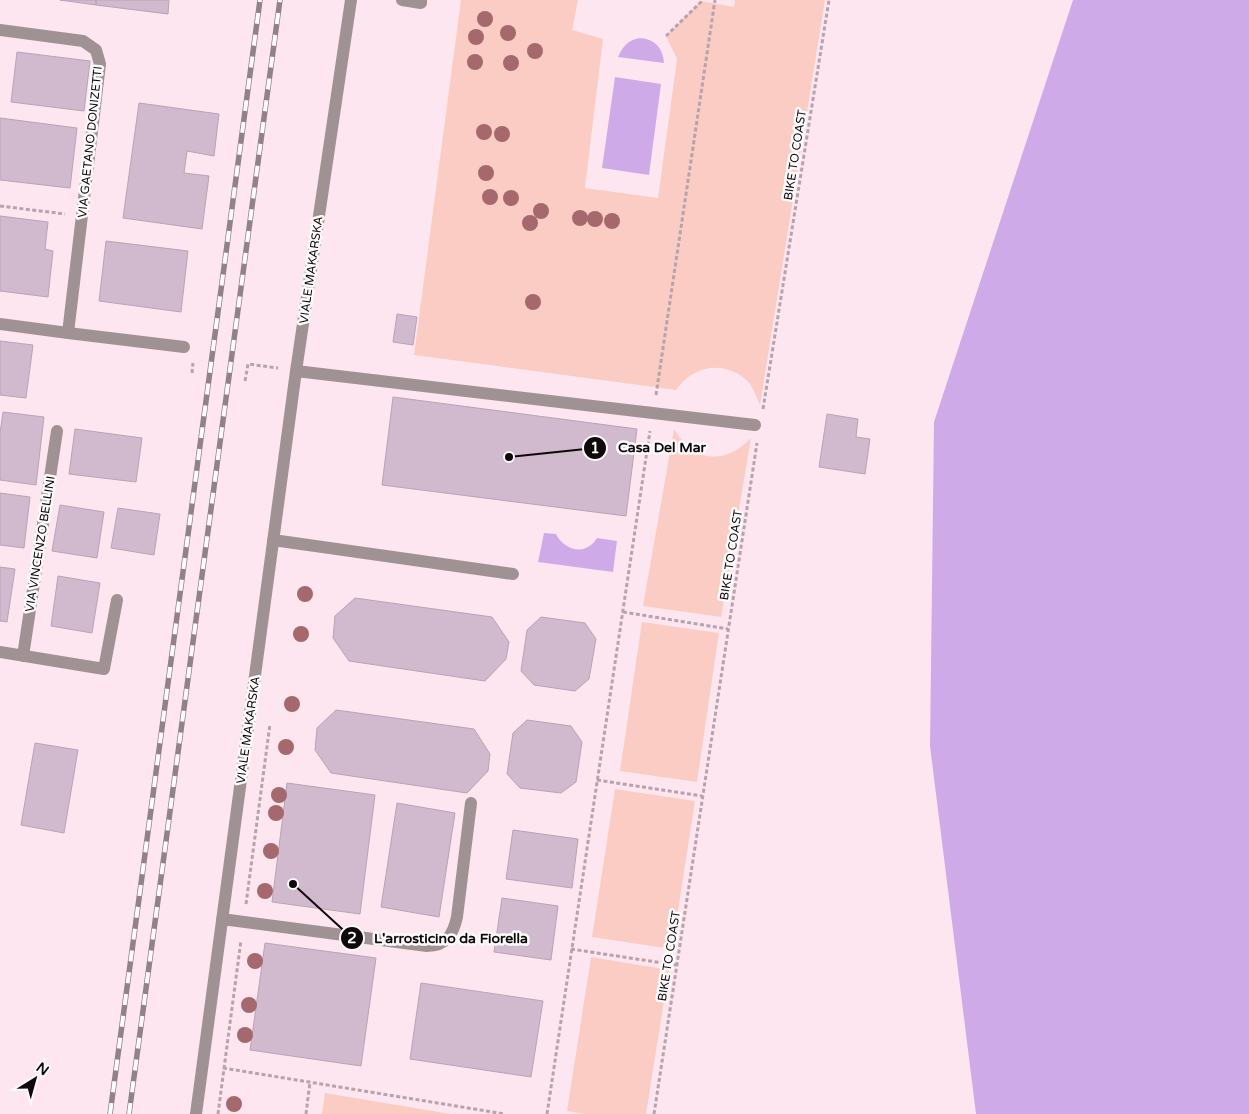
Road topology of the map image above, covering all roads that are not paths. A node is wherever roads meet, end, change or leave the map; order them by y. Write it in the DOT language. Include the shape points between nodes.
graph roads {
  1 [pos="351,0"];
  2 [pos="402,0"];
  3 [pos="421,0"];
  4 [pos="0,30"];
  5 [pos="0,324"];
  6 [pos="68,333"];
  7 [pos="184,347"];
  8 [pos="296,371"];
  9 [pos="758,425"];
  10 [pos="57,431"];
  11 [pos="273,540"];
  12 [pos="513,574"];
  13 [pos="117,600"];
  14 [pos="0,652"];
  15 [pos="23,656"];
  16 [pos="471,803"];
  17 [pos="222,919"];
  18 [pos="196,1114"];
  1 -- 8 [label="street, VIALE MAKARSKA"];
  2 -- 3 [label="street" via="420,3"];
  4 -- 6 [label="street, VIA GAETANO DONIZETTI" via="83,41 96,50 99,57"];
  5 -- 6 [label="street"];
  6 -- 7 [label="street"];
  8 -- 9 [label="street"];
  8 -- 11 [label="street, VIALE MAKARSKA"];
  10 -- 15 [label="street, VIA VINCENZO BELLINI"];
  11 -- 12 [label="street"];
  11 -- 17 [label="street, VIALE MAKARSKA"];
  13 -- 15 [label="street" via="104,669"];
  14 -- 15 [label="street"];
  16 -- 17 [label="street" via="457,917 451,936 442,944 427,946"];
  17 -- 18 [label="street, VIALE MAKARSKA"];
}
